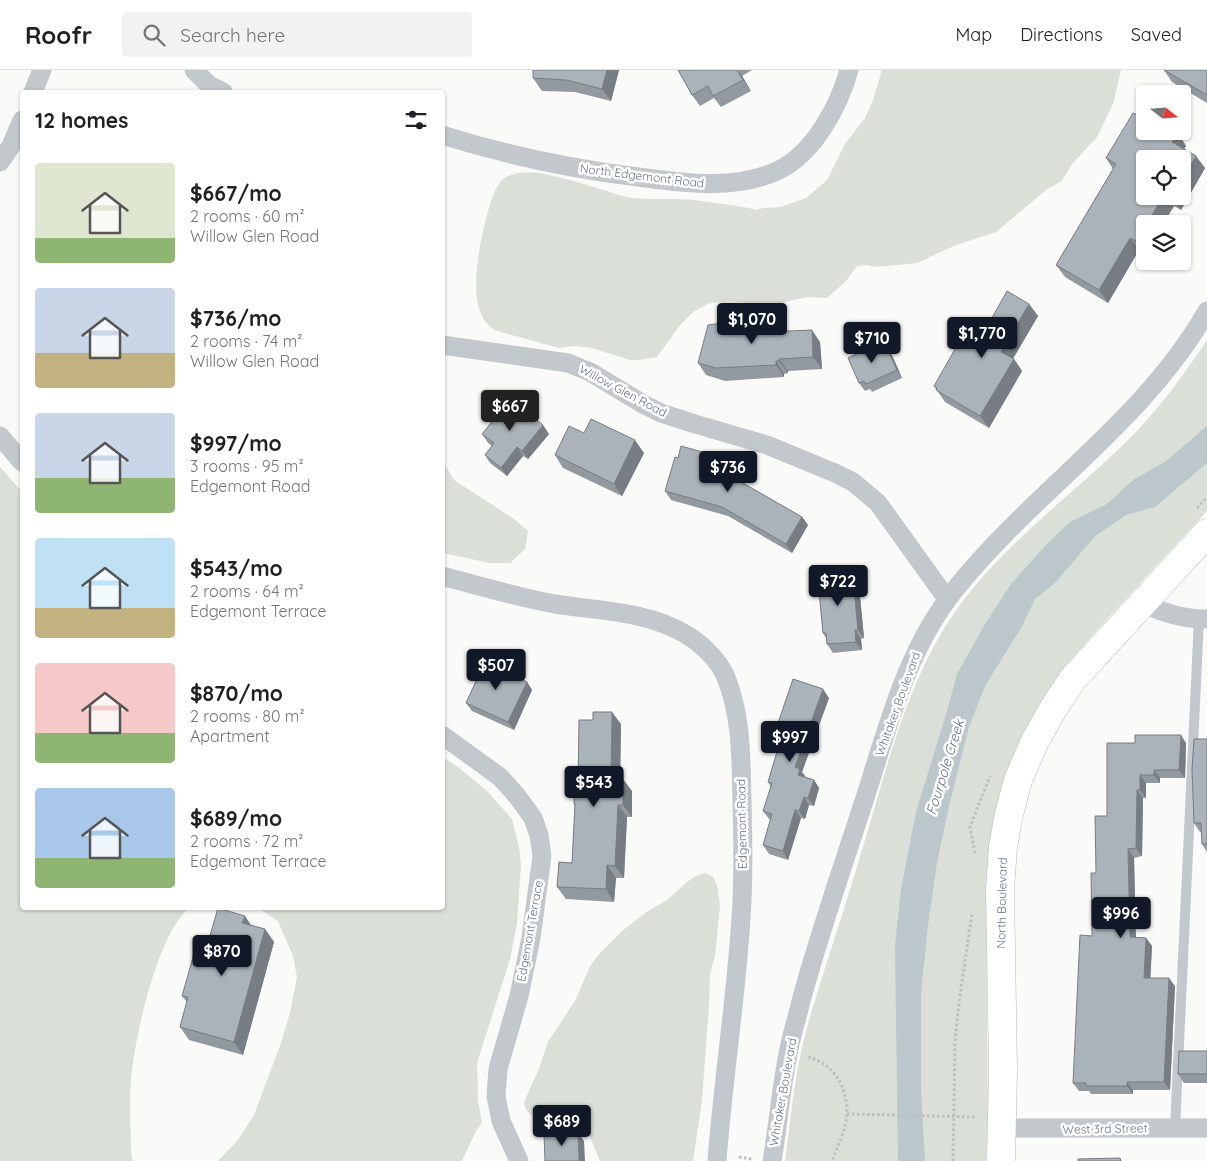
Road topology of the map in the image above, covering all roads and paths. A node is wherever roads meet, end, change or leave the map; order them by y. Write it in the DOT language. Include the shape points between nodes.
graph roads {
  1 [pos="42,70"];
  2 [pos="194,70"];
  3 [pos="850,70"];
  4 [pos="34,90"];
  5 [pos="219,90"];
  6 [pos="20,125"];
  7 [pos="445,136"];
  8 [pos="0,162"];
  9 [pos="1207,311"];
  10 [pos="445,345"];
  11 [pos="0,436"];
  12 [pos="20,460"];
  13 [pos="1207,533"];
  14 [pos="445,577"];
  15 [pos="947,600"];
  16 [pos="1142,603"];
  17 [pos="1203,619"];
  18 [pos="445,737"];
  19 [pos="800,1055"];
  20 [pos="847,1114"];
  21 [pos="991,1123"];
  22 [pos="1175,1128"];
  23 [pos="1207,1128"];
  24 [pos="735,1156"];
  25 [pos="759,1160"];
  26 [pos="519,1161"];
  27 [pos="717,1161"];
  28 [pos="772,1161"];
  29 [pos="832,1161"];
  30 [pos="1001,1161"];
  1 -- 4 [label="street"];
  2 -- 5 [label="street"];
  3 -- 7 [label="street, North Edgemont Road" via="829,119 797,158 757,178 735,182 709,184 609,174 552,164"];
  6 -- 8 [label="street"];
  9 -- 15 [label="street, Whitaker Boulevard" via="1180,354 1151,390 978,562"];
  10 -- 15 [label="street, Willow Glen Road" via="568,363 661,413 767,445 853,482 878,503"];
  11 -- 12 [label="street"];
  13 -- 16 [label="street, North Boulevard"];
  14 -- 27 [label="street, Edgemont Road" via="535,600 624,613 670,626 700,645 724,673 732,693 740,738 743,867 738,962"];
  15 -- 28 [label="street, Whitaker Boulevard" via="912,662 888,724 838,878 788,1053"];
  16 -- 17 [label="street" via="1182,618"];
  16 -- 21 [label="street, North Boulevard" via="1068,686 1035,741 1018,780 1003,847 1000,889 1003,1070"];
  17 -- 22 [label="lane"];
  18 -- 26 [label="street, Edgemont Terrace" via="500,777 533,818 539,835 542,856 531,938 519,996 498,1069 496,1096 501,1121"];
  19 -- 20 [label="path" via="824,1063 840,1080"];
  20 -- 21 [label="path" via="942,1116"];
  20 -- 29 [label="path"];
  21 -- 22 [label="street, West 3rd Street"];
  21 -- 30 [label="street, North Boulevard"];
  22 -- 23 [label="street, West 3rd Street"];
  24 -- 25 [label="path"];
}
